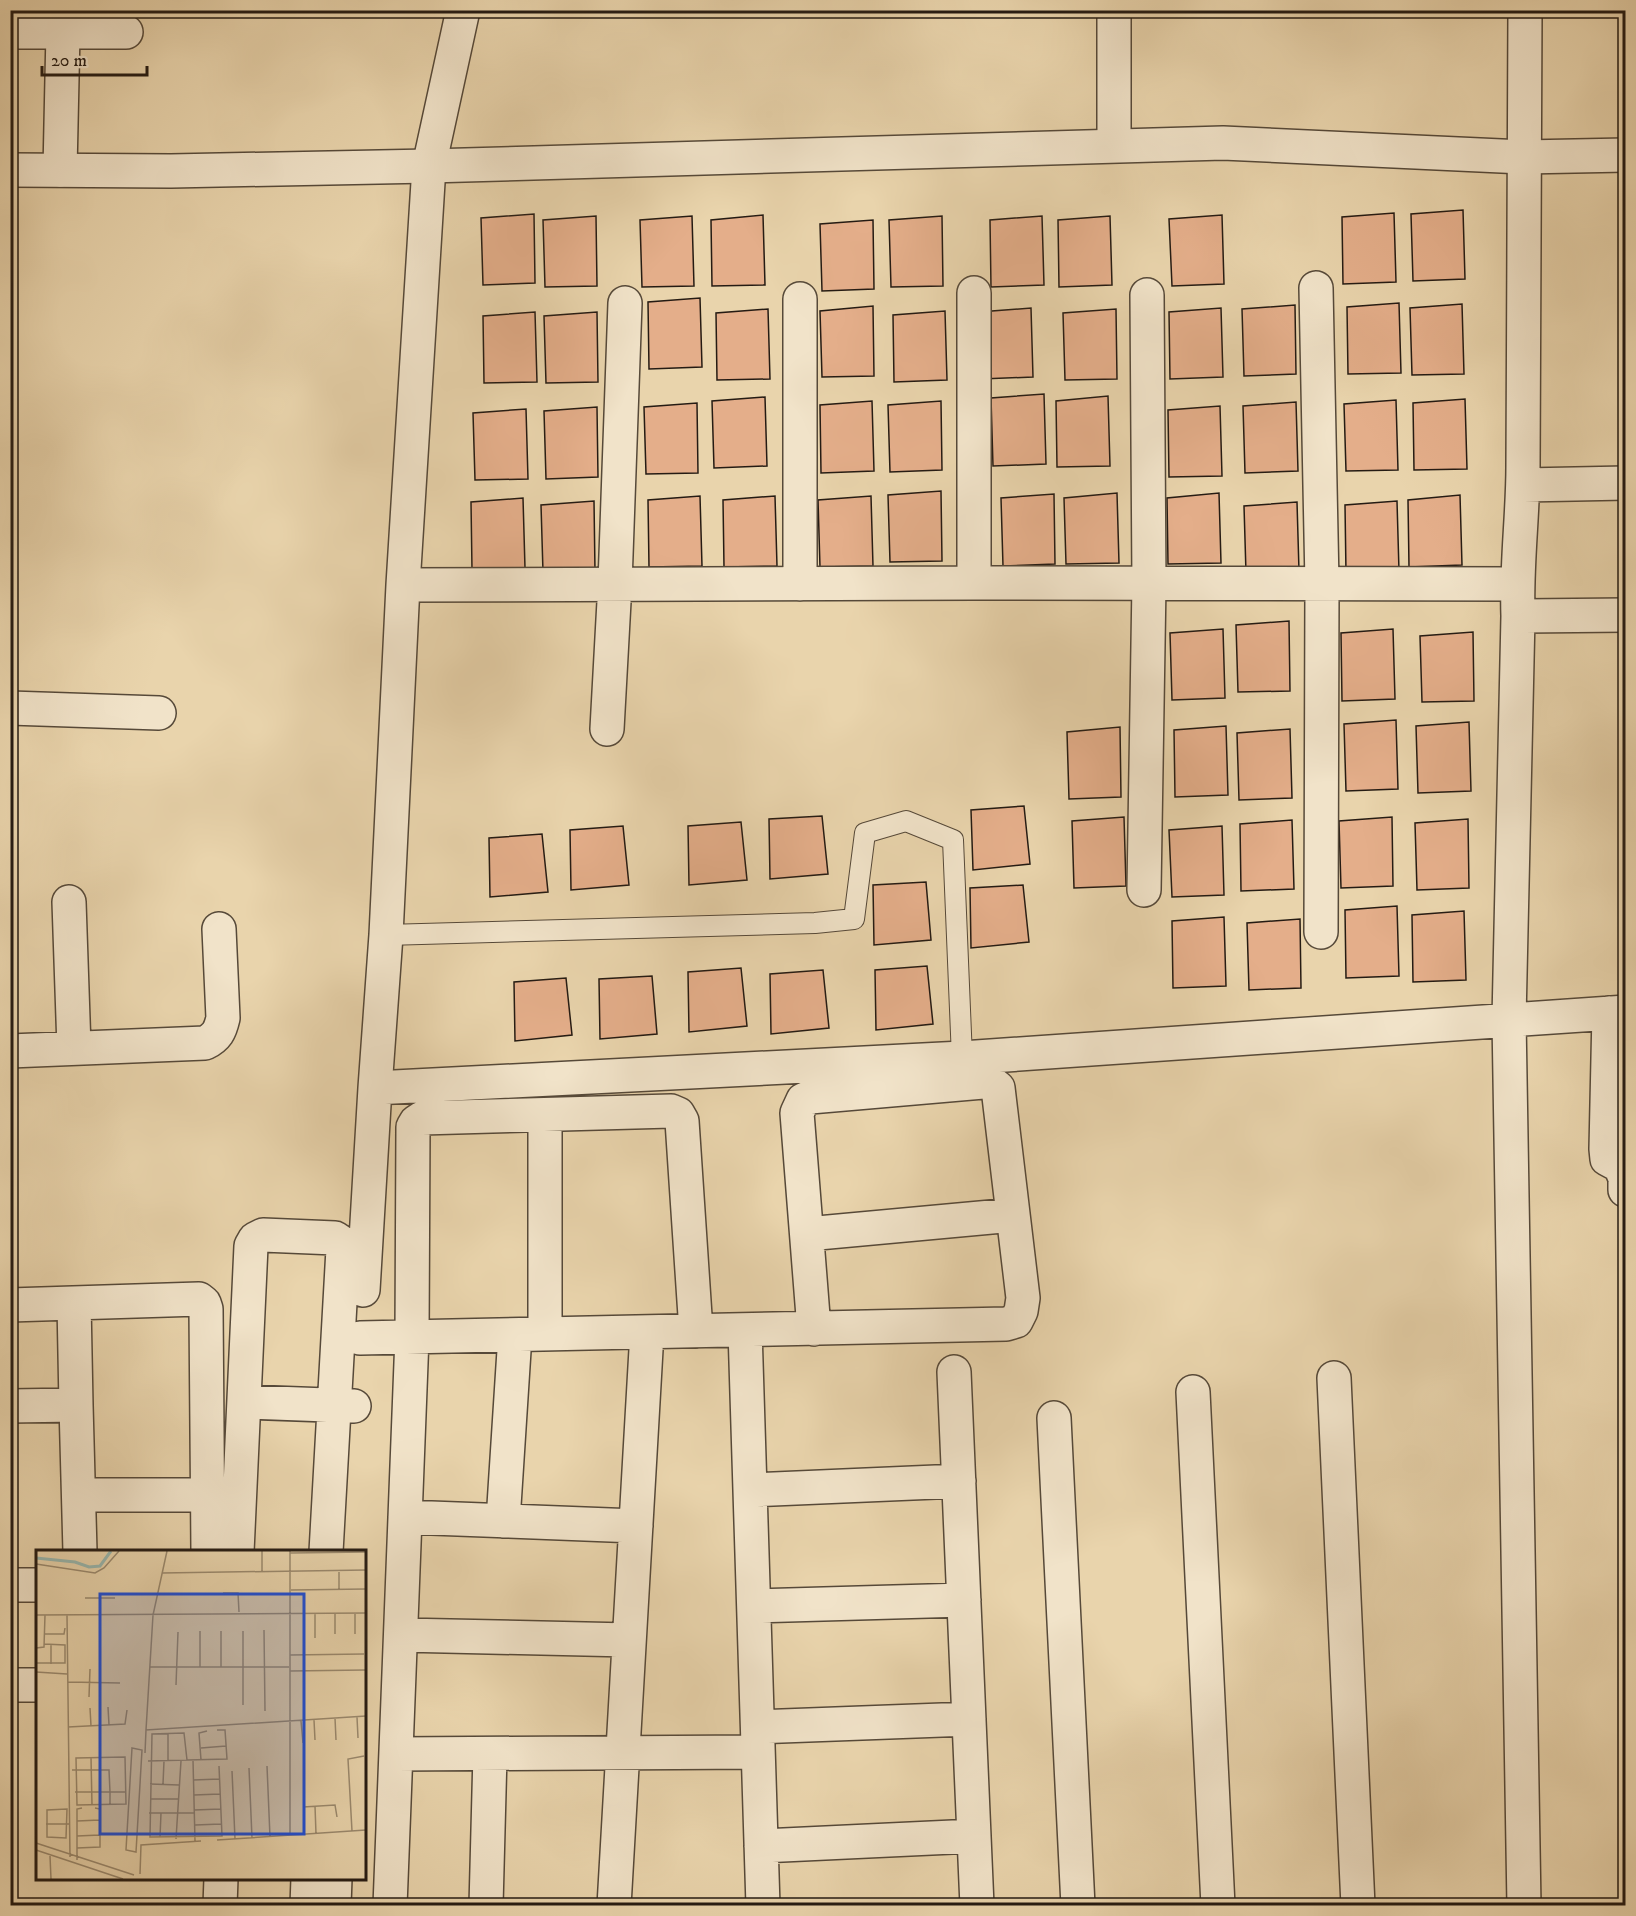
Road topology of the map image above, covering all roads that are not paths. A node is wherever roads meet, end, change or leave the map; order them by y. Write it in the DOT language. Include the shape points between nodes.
graph roads {
  1 [pos="463,10"];
  2 [pos="1114,10"];
  3 [pos="1526,10"];
  4 [pos="10,32"];
  5 [pos="63,32"];
  6 [pos="126,32"];
  7 [pos="1114,146"];
  8 [pos="1626,155"];
  9 [pos="1523,157"];
  10 [pos="429,166"];
  11 [pos="10,170"];
  12 [pos="60,170"];
  13 [pos="1316,288"];
  14 [pos="974,293"];
  15 [pos="1147,295"];
  16 [pos="800,299"];
  17 [pos="625,303"];
  18 [pos="1626,483"];
  19 [pos="1523,485"];
  20 [pos="974,582"];
  21 [pos="1149,582"];
  22 [pos="615,583"];
  23 [pos="800,584"];
  24 [pos="1322,584"];
  25 [pos="1516,584"];
  26 [pos="403,585"];
  27 [pos="1626,615"];
  28 [pos="1518,616"];
  29 [pos="10,708"];
  30 [pos="159,713"];
  31 [pos="607,729"];
  32 [pos="1144,890"];
  33 [pos="69,902"];
  34 [pos="219,929"];
  35 [pos="1321,932"];
  36 [pos="386,935"];
  37 [pos="1618,1013"];
  38 [pos="1509,1019"];
  39 [pos="74,1048"];
  40 [pos="10,1051"];
  41 [pos="962,1058"];
  42 [pos="375,1088"];
  43 [pos="545,1115"];
  44 [pos="1625,1190"];
  45 [pos="1013,1215"];
  46 [pos="807,1234"];
  47 [pos="74,1303"];
  48 [pos="10,1305"];
  49 [pos="814,1329"];
  50 [pos="746,1330"];
  51 [pos="696,1331"];
  52 [pos="646,1332"];
  53 [pos="530,1334"];
  54 [pos="412,1337"];
  55 [pos="360,1338"];
  56 [pos="954,1372"];
  57 [pos="1334,1378"];
  58 [pos="1193,1392"];
  59 [pos="244,1402"];
  60 [pos="76,1405"];
  61 [pos="10,1406"];
  62 [pos="344,1406"];
  63 [pos="1054,1418"];
  64 [pos="959,1481"];
  65 [pos="750,1490"];
  66 [pos="79,1495"];
  67 [pos="207,1495"];
  68 [pos="405,1517"];
  69 [pos="503,1521"];
  70 [pos="636,1526"];
  71 [pos="81,1550"];
  72 [pos="208,1550"];
  73 [pos="237,1550"];
  74 [pos="326,1550"];
  75 [pos="345,1550"];
  76 [pos="10,1585"];
  77 [pos="36,1585"];
  78 [pos="964,1600"];
  79 [pos="754,1606"];
  80 [pos="402,1635"];
  81 [pos="629,1640"];
  82 [pos="10,1685"];
  83 [pos="36,1685"];
  84 [pos="969,1719"];
  85 [pos="758,1740"];
  86 [pos="397,1754"];
  87 [pos="490,1754"];
  88 [pos="622,1754"];
  89 [pos="974,1836"];
  90 [pos="761,1846"];
  91 [pos="221,1880"];
  92 [pos="308,1880"];
  93 [pos="335,1880"];
  94 [pos="220,1905"];
  95 [pos="307,1905"];
  96 [pos="334,1905"];
  97 [pos="390,1905"];
  98 [pos="486,1905"];
  99 [pos="614,1905"];
  100 [pos="763,1905"];
  101 [pos="977,1905"];
  102 [pos="1078,1905"];
  103 [pos="1218,1905"];
  104 [pos="1358,1905"];
  105 [pos="1524,1905"];
  1 -- 10 [label="street"];
  2 -- 7 [label="street"];
  3 -- 9 [label="street"];
  4 -- 5 [label="street"];
  5 -- 6 [label="street"];
  5 -- 12 [label="street"];
  7 -- 9 [label="street" via="1223,142"];
  7 -- 10 [label="street"];
  8 -- 9 [label="street"];
  9 -- 19 [label="street"];
  10 -- 12 [label="street"];
  10 -- 26 [label="street"];
  11 -- 12 [label="street"];
  13 -- 24 [label="street"];
  14 -- 20 [label="street"];
  15 -- 21 [label="street"];
  16 -- 23 [label="street"];
  17 -- 22 [label="street"];
  18 -- 19 [label="street"];
  19 -- 25 [label="street"];
  20 -- 21 [label="street"];
  20 -- 23 [label="street"];
  21 -- 24 [label="street"];
  21 -- 32 [label="street"];
  22 -- 23 [label="street"];
  22 -- 26 [label="street"];
  22 -- 31 [label="street"];
  24 -- 25 [label="street"];
  24 -- 35 [label="street"];
  25 -- 28 [label="street"];
  26 -- 36 [label="street"];
  27 -- 28 [label="street"];
  28 -- 38 [label="street"];
  29 -- 30 [label="street"];
  33 -- 39 [label="street"];
  34 -- 39 [label="street" via="223,1018 213,1039 205,1043"];
  36 -- 41 [label="lane" via="815,923 854,918 866,833 906,821 952,840"];
  36 -- 42 [label="street"];
  37 -- 38 [label="street"];
  37 -- 44 [label="street" via="1606,1149 1607,1159 1620,1166"];
  38 -- 41 [label="street"];
  38 -- 105 [label="street"];
  39 -- 40 [label="street"];
  41 -- 42 [label="street"];
  42 -- 55 [label="street"];
  43 -- 51 [label="street" via="671,1111 678,1114 682,1121"];
  43 -- 53 [label="street"];
  43 -- 54 [label="street" via="422,1118 413,1127"];
  45 -- 46 [label="street"];
  45 -- 46 [label="street" via="999,1088 993,1084 810,1097 803,1100 797,1113"];
  45 -- 49 [label="street" via="1023,1298 1016,1320 1006,1324"];
  46 -- 49 [label="street"];
  47 -- 48 [label="street"];
  47 -- 60 [label="street"];
  47 -- 67 [label="street" via="199,1299 204,1303"];
  49 -- 50 [label="street"];
  50 -- 51 [label="street"];
  50 -- 65 [label="street"];
  51 -- 52 [label="street"];
  52 -- 53 [label="street"];
  52 -- 70 [label="street"];
  53 -- 54 [label="street"];
  53 -- 69 [label="street"];
  54 -- 55 [label="street"];
  54 -- 68 [label="street"];
  55 -- 62 [label="street"];
  56 -- 64 [label="street"];
  57 -- 104 [label="street"];
  58 -- 103 [label="street"];
  59 -- 62 [label="street"];
  59 -- 62 [label="street" via="251,1246 263,1235 334,1238 341,1242"];
  59 -- 73 [label="street"];
  60 -- 61 [label="street"];
  60 -- 66 [label="street"];
  62 -- 74 [label="street"];
  62 -- 75 [label="street" via="348,1472"];
  63 -- 102 [label="street"];
  64 -- 65 [label="street"];
  64 -- 78 [label="street"];
  65 -- 79 [label="street"];
  66 -- 67 [label="street"];
  66 -- 71 [label="street"];
  67 -- 72 [label="street"];
  68 -- 69 [label="street"];
  68 -- 80 [label="street"];
  69 -- 70 [label="street"];
  70 -- 81 [label="street"];
  76 -- 77 [label="street"];
  78 -- 79 [label="street"];
  78 -- 84 [label="street"];
  79 -- 85 [label="street"];
  80 -- 81 [label="street"];
  80 -- 86 [label="street"];
  81 -- 88 [label="street"];
  82 -- 83 [label="street"];
  84 -- 85 [label="street"];
  84 -- 89 [label="street"];
  85 -- 88 [label="street"];
  85 -- 90 [label="street"];
  86 -- 87 [label="street"];
  86 -- 97 [label="street"];
  87 -- 88 [label="street"];
  87 -- 98 [label="street"];
  88 -- 99 [label="street"];
  89 -- 90 [label="street"];
  89 -- 101 [label="street"];
  90 -- 100 [label="street"];
  91 -- 94 [label="street"];
  92 -- 95 [label="street"];
  93 -- 96 [label="street"];
}
